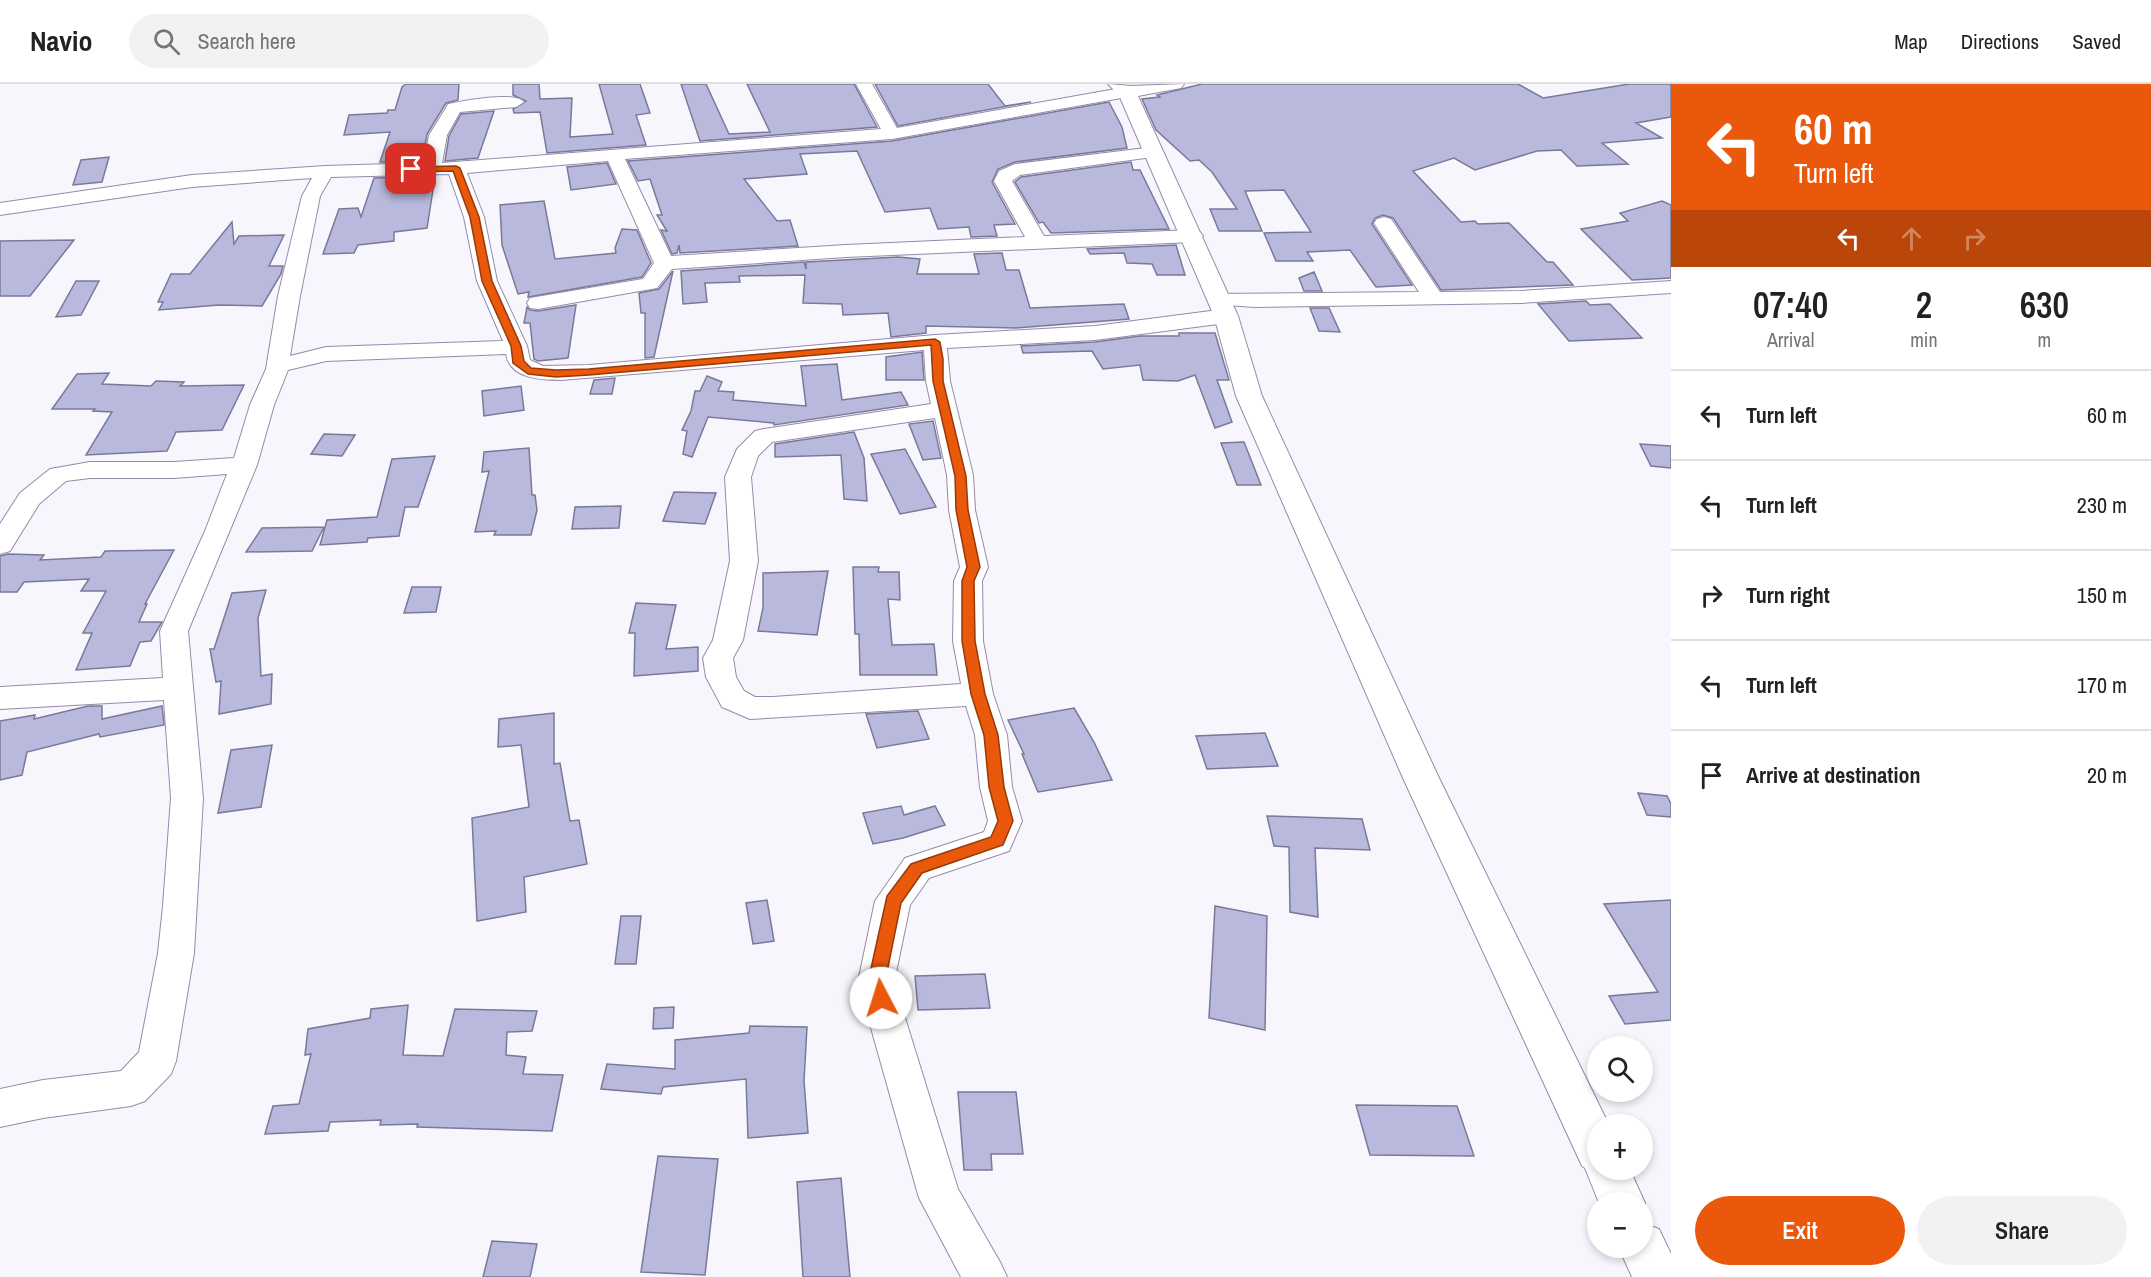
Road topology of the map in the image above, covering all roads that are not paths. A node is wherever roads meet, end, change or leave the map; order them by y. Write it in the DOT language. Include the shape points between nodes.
graph roads {
  1 [pos="864,84"];
  2 [pos="1175,84"];
  3 [pos="1122,88"];
  4 [pos="516,102"];
  5 [pos="891,134"];
  6 [pos="1154,152"];
  7 [pos="614,155"];
  8 [pos="432,168"];
  9 [pos="456,168"];
  10 [pos="325,172"];
  11 [pos="34,204"];
  12 [pos="0,209"];
  13 [pos="1384,223"];
  14 [pos="0,228"];
  15 [pos="1193,236"];
  16 [pos="1037,241"];
  17 [pos="664,263"];
  18 [pos="1671,287"];
  19 [pos="1433,298"];
  20 [pos="538,303"];
  21 [pos="1223,307"];
  22 [pos="935,342"];
  23 [pos="516,346"];
  24 [pos="277,366"];
  25 [pos="945,410"];
  26 [pos="244,465"];
  27 [pos="0,545"];
  28 [pos="179,688"];
  29 [pos="978,694"];
  30 [pos="0,698"];
  31 [pos="0,1108"];
  32 [pos="1587,1128"];
  33 [pos="1648,1258"];
  34 [pos="986,1277"];
  35 [pos="1658,1277"];
  1 -- 5 [label="street"];
  2 -- 3 [label="main road"];
  3 -- 5 [label="street"];
  3 -- 6 [label="main road"];
  4 -- 8 [label="street" via="454,108 438,135"];
  5 -- 7 [label="street"];
  6 -- 15 [label="main road"];
  6 -- 16 [label="street" via="1041,166 1006,175 1003,181"];
  7 -- 9 [label="street"];
  7 -- 17 [label="street"];
  8 -- 9 [label="street"];
  8 -- 10 [label="street"];
  9 -- 23 [label="street" via="474,217 487,281"];
  10 -- 11 [label="street" via="192,181"];
  10 -- 24 [label="street" via="311,196"];
  11 -- 12 [label="street"];
  11 -- 14 [label="street"];
  13 -- 19 [label="street"];
  15 -- 16 [label="street"];
  15 -- 21 [label="main road"];
  16 -- 17 [label="street"];
  17 -- 20 [label="street" via="650,284"];
  18 -- 19 [label="street" via="1521,297"];
  19 -- 21 [label="street" via="1255,302"];
  21 -- 22 [label="street" via="1095,333"];
  21 -- 32 [label="main road" via="1249,396 1421,778"];
  22 -- 23 [label="street" via="556,374 528,371 519,363"];
  22 -- 25 [label="street"];
  23 -- 24 [label="street" via="326,354"];
  24 -- 26 [label="street"];
  25 -- 29 [label="street" via="974,567 968,581 968,641"];
  25 -- 29 [label="street" via="764,436 746,454 738,477 744,561 728,640 718,658 721,677 733,699 750,708"];
  26 -- 27 [label="street" via="59,474 29,498"];
  26 -- 28 [label="street" via="174,631"];
  28 -- 30 [label="street"];
  28 -- 31 [label="street" via="187,798 176,953 157,1061 131,1088"];
  29 -- 34 [label="street" via="991,735 996,787 1005,821 997,841 917,868 893,901 876,982 940,1198"];
  33 -- 35 [label="main road"];
}
